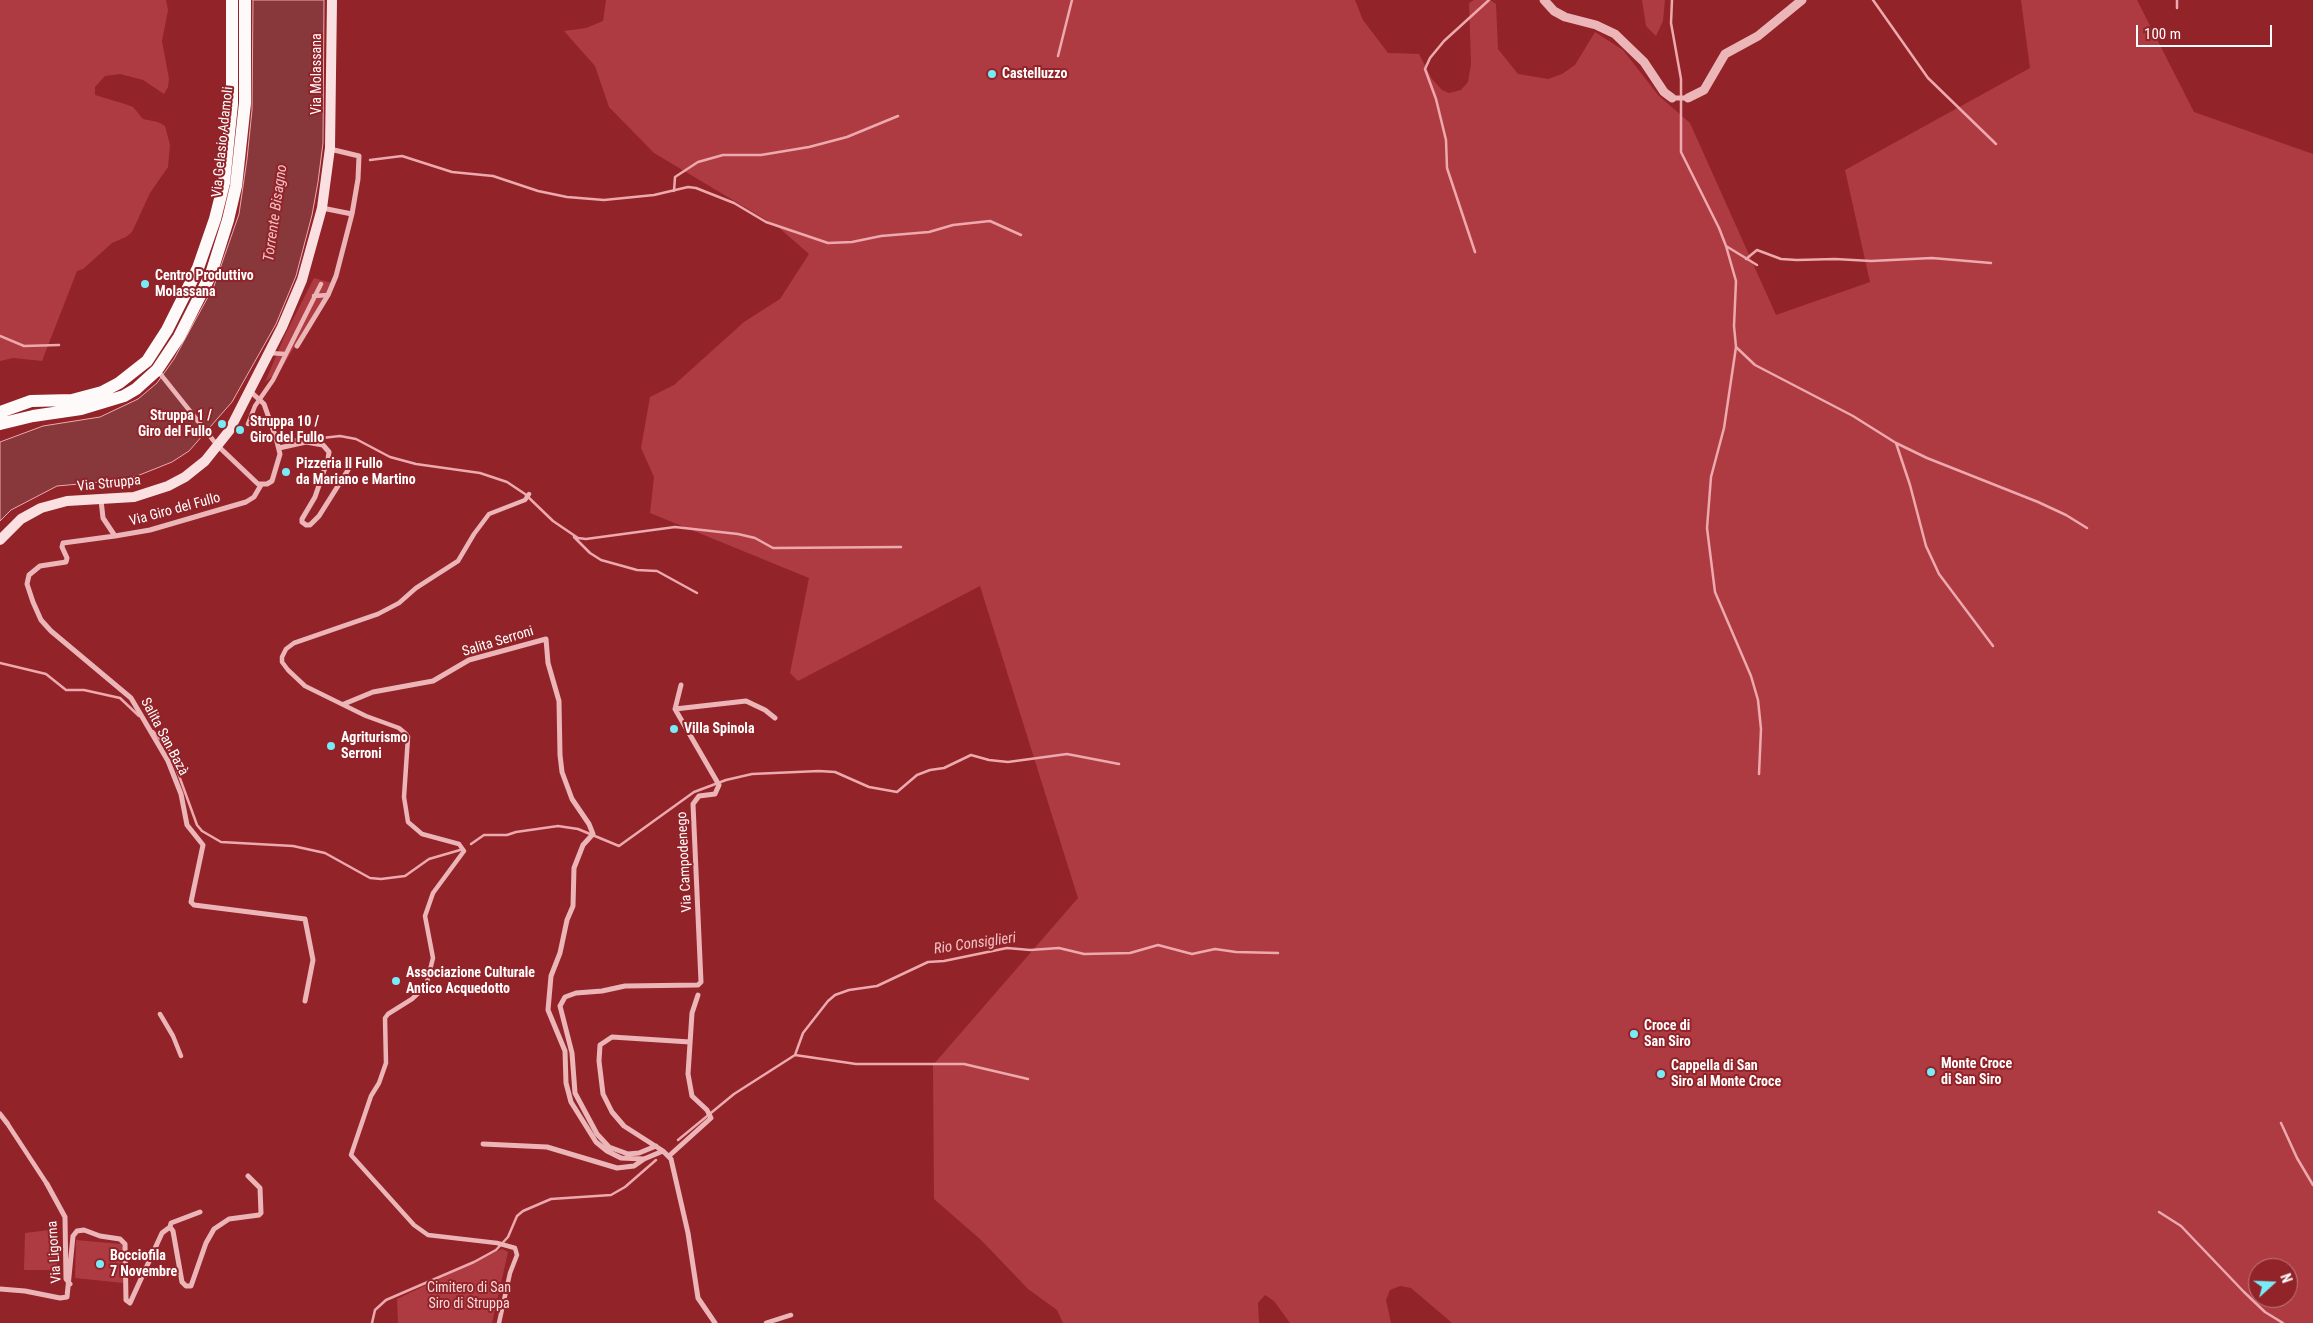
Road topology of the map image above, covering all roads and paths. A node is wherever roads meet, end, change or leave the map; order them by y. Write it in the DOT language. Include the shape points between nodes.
graph roads {
  1 [pos="232,0"];
  2 [pos="245,0"];
  3 [pos="332,0"];
  4 [pos="1544,0"];
  5 [pos="1802,0"];
  6 [pos="1672,98"];
  7 [pos="1688,98"];
  8 [pos="330,148"];
  9 [pos="322,208"];
  10 [pos="352,214"];
  11 [pos="321,284"];
  12 [pos="328,295"];
  13 [pos="314,296"];
  14 [pos="296,346"];
  15 [pos="288,348"];
  16 [pos="269,353"];
  17 [pos="285,354"];
  18 [pos="158,372"];
  19 [pos="251,392"];
  20 [pos="259,399"];
  21 [pos="0,412"];
  22 [pos="0,424"];
  23 [pos="248,424"];
  24 [pos="218,446"];
  25 [pos="279,448"];
  26 [pos="348,470"];
  27 [pos="261,485"];
  28 [pos="529,494"];
  29 [pos="101,500"];
  30 [pos="115,536"];
  31 [pos="0,540"];
  32 [pos="68,541"];
  33 [pos="681,684"];
  34 [pos="344,704"];
  35 [pos="675,709"];
  36 [pos="775,718"];
  37 [pos="698,995"];
  38 [pos="305,1001"];
  39 [pos="160,1014"];
  40 [pos="690,1042"];
  41 [pos="181,1056"];
  42 [pos="0,1114"];
  43 [pos="7,1123"];
  44 [pos="483,1144"];
  45 [pos="656,1146"];
  46 [pos="667,1154"];
  47 [pos="644,1159"];
  48 [pos="248,1176"];
  49 [pos="47,1184"];
  50 [pos="200,1212"];
  51 [pos="170,1227"];
  52 [pos="70,1284"];
  53 [pos="0,1289"];
  54 [pos="791,1315"];
  55 [pos="499,1323"];
  56 [pos="715,1323"];
  57 [pos="766,1323"];
  1 -- 21 [label="main road, Via Gelasio Adamoli" via="232,104 224,183 198,268 167,330 147,362 110,388 72,400 31,401"];
  2 -- 18 [label="main road, Via Gelasio Adamoli" via="245,103 236,186 211,274"];
  3 -- 8 [label="main road, Via Molassana"];
  4 -- 6 [label="street" via="1565,17 1596,25 1614,34 1644,62 1664,92"];
  5 -- 7 [label="street" via="1758,36 1725,54 1704,90"];
  6 -- 7 [label="street"];
  8 -- 9 [label="main road, Via Struppa"];
  8 -- 10 [label="street" via="359,156"];
  9 -- 10 [label="street"];
  9 -- 16 [label="main road, Via Struppa" via="302,280"];
  10 -- 12 [label="street"];
  11 -- 13 [label="street"];
  12 -- 13 [label="street"];
  12 -- 14 [label="street"];
  13 -- 15 [label="street"];
  14 -- 15 [label="street"];
  15 -- 17 [label="street"];
  16 -- 17 [label="street"];
  16 -- 19 [label="main road, Via Struppa"];
  17 -- 20 [label="street" via="273,380"];
  18 -- 22 [label="main road, Via Gelasio Adamoli" via="136,389 109,402"];
  18 -- 24 [label="street"];
  19 -- 20 [label="street"];
  19 -- 24 [label="main road, Via Struppa"];
  20 -- 23 [label="street"];
  20 -- 25 [label="street" via="268,412"];
  24 -- 27 [label="street"];
  24 -- 29 [label="main road, Via Struppa" via="185,477 153,493"];
  25 -- 26 [label="street" via="304,442 323,445 329,452 315,498 302,519 306,525 312,524 319,516"];
  25 -- 27 [label="street" via="272,481"];
  27 -- 30 [label="street, Via Giro del Fullo" via="254,497 240,504 150,530"];
  28 -- 34 [label="street" via="525,500 489,514 458,561 398,603 378,614 294,643 286,649 282,662 290,673 305,686"];
  29 -- 30 [label="street, Via Giro del Fullo" via="103,518"];
  29 -- 31 [label="main road, Via Struppa" via="66,501 41,508 21,519"];
  30 -- 32 [label="street, Via Giro del Fullo"];
  32 -- 38 [label="street, Salita San Bazà" via="62,545 66,562 40,566 29,575 28,590 41,620 131,698 152,732 176,780 187,825 204,845 191,902 194,905 305,919 313,960"];
  33 -- 35 [label="street"];
  34 -- 47 [label="street, Salita Serroni" via="373,692 433,681 469,660 546,639 547,659 559,702 562,772 592,836 583,845 572,874 573,906 551,976 548,1010 565,1051 566,1083 571,1102 588,1132 600,1147 614,1156"];
  34 -- 55 [label="street" via="406,734 404,798 408,822 422,834 463,849 433,892 425,916 433,958 426,986 385,1018 386,1063 351,1155 414,1225 428,1235 515,1248 517,1255"];
  35 -- 36 [label="street" via="746,701"];
  35 -- 45 [label="street, Via Campodenego" via="719,785 715,794 699,796 693,804 702,979 698,985 625,986 576,993 564,997 561,1002 562,1021 572,1053 575,1093 597,1134 609,1147 628,1154"];
  37 -- 40 [label="street" via="692,1013"];
  39 -- 41 [label="street"];
  40 -- 45 [label="street" via="615,1036 600,1045 598,1061 605,1099 624,1126"];
  40 -- 46 [label="street" via="688,1074 691,1093 709,1112 710,1120"];
  42 -- 43 [label="street"];
  43 -- 49 [label="street, Via Ligorna"];
  44 -- 47 [label="street" via="547,1147 617,1168 630,1167"];
  45 -- 46 [label="street"];
  46 -- 47 [label="street"];
  46 -- 56 [label="street" via="688,1233 698,1298"];
  48 -- 51 [label="street" via="260,1188 261,1213 229,1219 214,1229 206,1243 194,1283 190,1286 182,1282"];
  49 -- 52 [label="street, Via Ligorna" via="65,1217 66,1279"];
  50 -- 51 [label="street" via="171,1223"];
  51 -- 52 [label="street" via="162,1233 130,1302 126,1300 127,1249 120,1238 84,1230 75,1232"];
  52 -- 53 [label="street, Via Ligorna" via="68,1296 62,1299"];
  54 -- 57 [label="street"];
}
